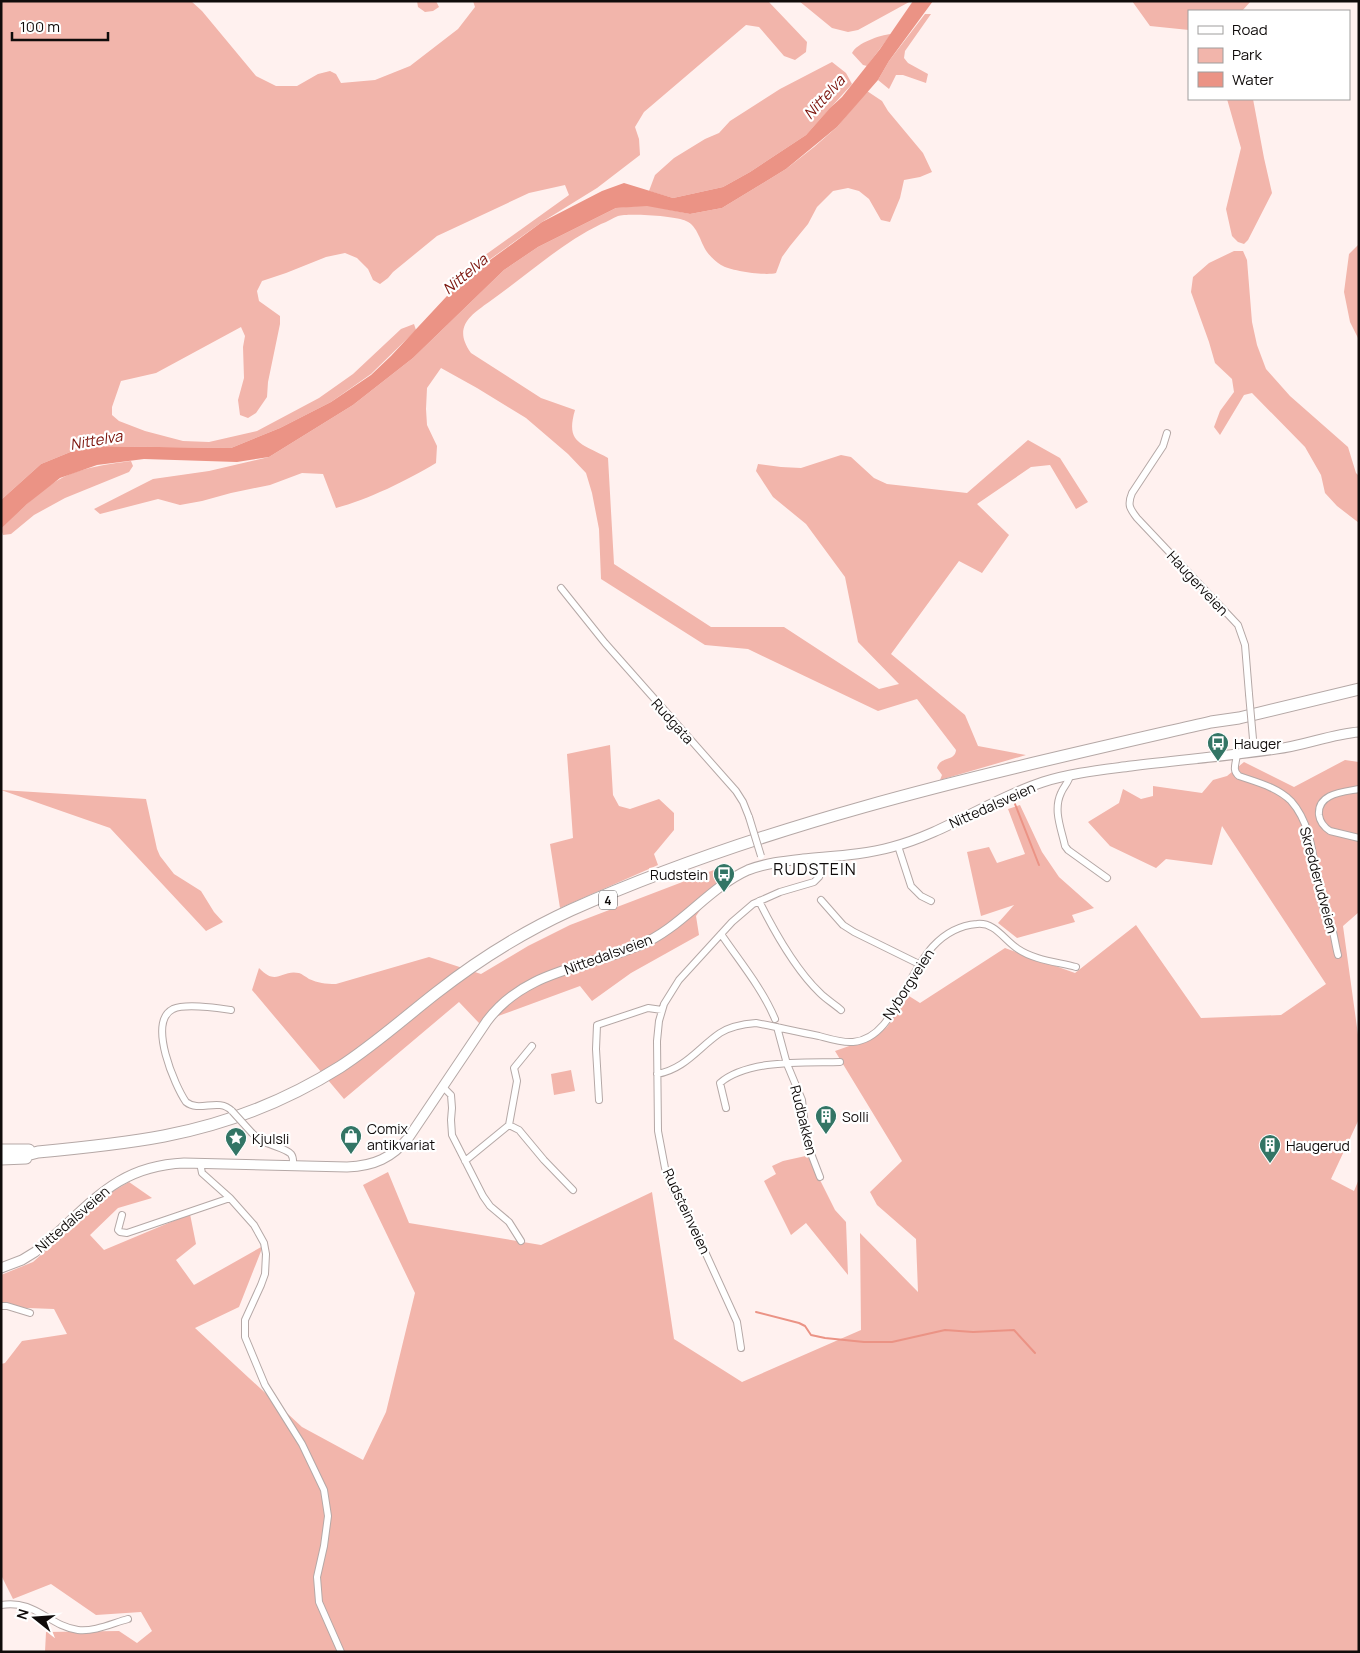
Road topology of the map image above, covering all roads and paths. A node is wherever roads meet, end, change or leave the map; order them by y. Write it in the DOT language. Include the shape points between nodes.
graph roads {
  1 [pos="1167,433"];
  2 [pos="561,588"];
  3 [pos="1359,689"];
  4 [pos="1238,718"];
  5 [pos="1358,731"];
  6 [pos="1254,752"];
  7 [pos="1238,754"];
  8 [pos="1070,775"];
  9 [pos="1359,789"];
  10 [pos="1359,838"];
  11 [pos="898,846"];
  12 [pos="823,857"];
  13 [pos="763,860"];
  14 [pos="1107,878"];
  15 [pos="821,900"];
  16 [pos="931,901"];
  17 [pos="759,902"];
  18 [pos="721,934"];
  19 [pos="1338,955"];
  20 [pos="919,964"];
  21 [pos="1076,967"];
  22 [pos="231,1010"];
  23 [pos="662,1010"];
  24 [pos="841,1010"];
  25 [pos="775,1019"];
  26 [pos="777,1027"];
  27 [pos="532,1046"];
  28 [pos="840,1062"];
  29 [pos="787,1064"];
  30 [pos="658,1074"];
  31 [pos="443,1087"];
  32 [pos="599,1100"];
  33 [pos="726,1108"];
  34 [pos="509,1125"];
  35 [pos="1,1150"];
  36 [pos="48,1151"];
  37 [pos="19,1157"];
  38 [pos="1,1159"];
  39 [pos="465,1161"];
  40 [pos="200,1163"];
  41 [pos="293,1166"];
  42 [pos="820,1177"];
  43 [pos="573,1190"];
  44 [pos="230,1198"];
  45 [pos="122,1215"];
  46 [pos="521,1241"];
  47 [pos="1,1268"];
  48 [pos="1,1306"];
  49 [pos="30,1313"];
  50 [pos="741,1348"];
  51 [pos="1,1605"];
  52 [pos="128,1619"];
  53 [pos="341,1652"];
  1 -- 6 [label="street, Haugerveien, bridge" via="1132,493 1129,508 1238,625 1245,645"];
  2 -- 13 [label="street, Rudgata, bridge" via="736,791 749,817"];
  3 -- 4 [label="highway, 4"];
  4 -- 36 [label="highway, 4" via="929,788 792,828 682,866 595,900 521,935 456,978 344,1065 277,1101 228,1120 164,1136"];
  4 -- 37 [label="highway, 4" via="899,802 714,861 603,902 524,940 465,978 346,1069 264,1113 164,1142 38,1158"];
  5 -- 6 [label="main road, Nittedalsveien"];
  6 -- 7 [label="main road, Nittedalsveien"];
  7 -- 8 [label="main road, Nittedalsveien"];
  7 -- 19 [label="street, Skredderudveien" via="1235,773 1286,796 1301,817 1313,851 1323,906"];
  8 -- 11 [label="main road, Nittedalsveien" via="1028,787"];
  8 -- 14 [label="street" via="1057,811 1065,846"];
  9 -- 10 [label="street" via="1329,796 1319,809 1320,821 1330,831"];
  11 -- 12 [label="main road, Nittedalsveien"];
  11 -- 16 [label="street" via="912,886"];
  12 -- 13 [label="main road, Nittedalsveien"];
  12 -- 17 [label="street, Rudsteinveien" via="822,870 814,882"];
  13 -- 31 [label="main road, Nittedalsveien" via="730,880 649,941 519,989 493,1013"];
  15 -- 20 [label="street" via="843,925"];
  17 -- 18 [label="street, Rudsteinveien"];
  17 -- 24 [label="street" via="802,973"];
  18 -- 23 [label="street, Rudsteinveien" via="679,980"];
  18 -- 25 [label="street" via="756,983"];
  20 -- 21 [label="street, Nyborgveien" via="938,940 959,929 987,924 1018,949"];
  20 -- 26 [label="street, Nyborgveien" via="891,1014 862,1040 845,1042"];
  22 -- 41 [label="street, bridge" via="188,1007 168,1013 163,1036 166,1060 186,1102 194,1106 226,1106 266,1144 291,1154"];
  23 -- 30 [label="street, Rudsteinveien" via="658,1030"];
  23 -- 32 [label="street" via="648,1008 596,1025"];
  26 -- 29 [label="street, Rudbakken"];
  26 -- 30 [label="street, Nyborgveien" via="756,1023 726,1029 678,1067"];
  27 -- 34 [label="street" via="514,1068 516,1081"];
  28 -- 29 [label="street, Rudbakken"];
  29 -- 33 [label="street, Rudbakken" via="756,1068 725,1078 720,1083"];
  29 -- 42 [label="street, Rudbakken" via="802,1100 806,1134"];
  30 -- 50 [label="street, Rudsteinveien" via="658,1131 665,1168 737,1322"];
  31 -- 39 [label="street" via="451,1095 452,1134"];
  31 -- 41 [label="main road, Nittedalsveien" via="404,1144 384,1159 354,1167"];
  34 -- 39 [label="street"];
  34 -- 43 [label="street" via="519,1130"];
  35 -- 36 [label="highway, 4"];
  36 -- 37 [label="highway, 4"];
  37 -- 38 [label="highway, 4"];
  39 -- 46 [label="street" via="490,1206 509,1222"];
  40 -- 41 [label="main road, Nittedalsveien"];
  40 -- 44 [label="street" via="202,1173"];
  40 -- 47 [label="main road, Nittedalsveien" via="145,1169 122,1179 92,1200 35,1252"];
  44 -- 45 [label="street" via="127,1233 118,1230"];
  44 -- 53 [label="street" via="254,1225 264,1243 263,1280 244,1329 258,1368 302,1444 324,1490 328,1516 317,1577 320,1602"];
  48 -- 49 [label="street"];
  51 -- 52 [label="street" via="28,1606 64,1626 79,1630"];
}
